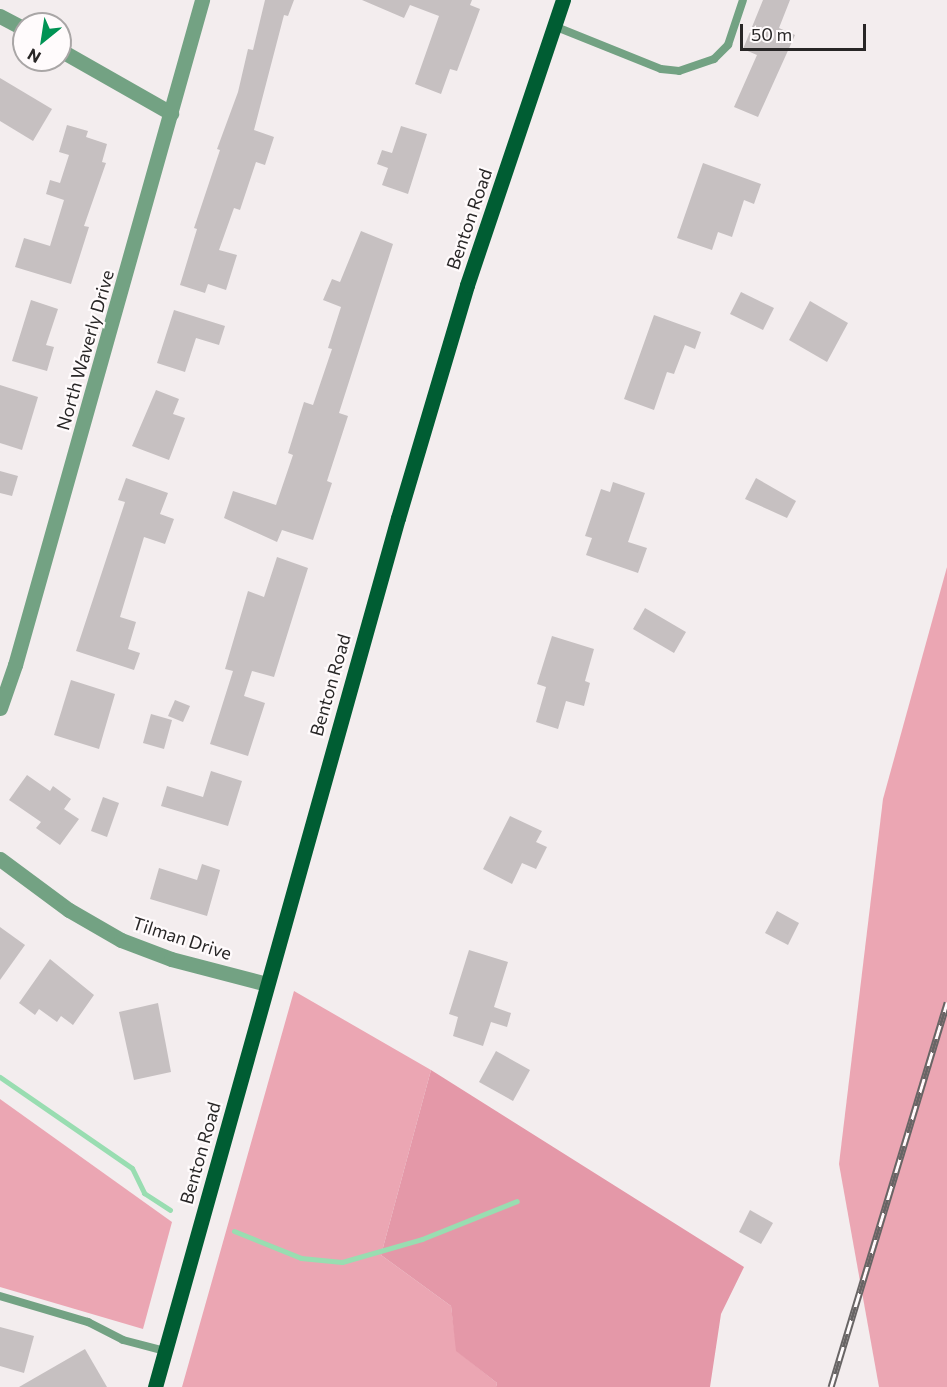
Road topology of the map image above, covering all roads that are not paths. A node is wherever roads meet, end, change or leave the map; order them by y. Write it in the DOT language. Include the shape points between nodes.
graph roads {
  1 [pos="202,0"];
  2 [pos="563,0"];
  3 [pos="743,0"];
  4 [pos="554,26"];
  5 [pos="72,57"];
  6 [pos="171,113"];
  7 [pos="0,708"];
  8 [pos="0,860"];
  9 [pos="267,984"];
  10 [pos="0,1296"];
  11 [pos="165,1351"];
  12 [pos="155,1387"];
  1 -- 6 [label="street, North Waverly Drive"];
  2 -- 4 [label="main road, Benton Road"];
  3 -- 4 [label="lane" via="728,45 714,59 679,71 661,69"];
  4 -- 9 [label="main road, Benton Road" via="467,285"];
  5 -- 6 [label="street"];
  6 -- 7 [label="street, North Waverly Drive"];
  8 -- 9 [label="street, Tilman Drive" via="69,910 121,940 171,959"];
  9 -- 11 [label="main road, Benton Road"];
  10 -- 11 [label="lane" via="88,1322 123,1340"];
  11 -- 12 [label="main road, Benton Road"];
}
